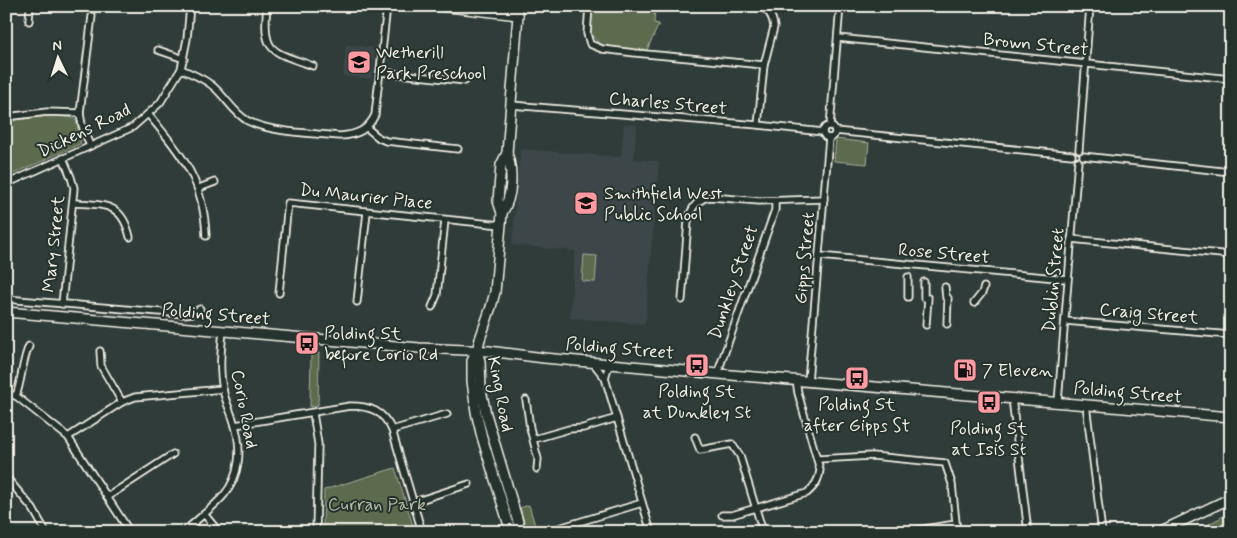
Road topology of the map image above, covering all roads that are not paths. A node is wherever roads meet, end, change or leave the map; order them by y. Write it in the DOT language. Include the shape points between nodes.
graph roads {
  1 [pos="30,6"];
  2 [pos="190,6"];
  3 [pos="267,6"];
  4 [pos="387,6"];
  5 [pos="440,6"];
  6 [pos="588,6"];
  7 [pos="759,6"];
  8 [pos="840,6"];
  9 [pos="1090,6"];
  10 [pos="519,9"];
  11 [pos="92,16"];
  12 [pos="29,21"];
  13 [pos="838,38"];
  14 [pos="158,50"];
  15 [pos="184,59"];
  16 [pos="1085,64"];
  17 [pos="764,65"];
  18 [pos="313,66"];
  19 [pos="181,69"];
  20 [pos="380,72"];
  21 [pos="1231,79"];
  22 [pos="465,81"];
  23 [pos="511,105"];
  24 [pos="80,113"];
  25 [pos="148,114"];
  26 [pos="6,117"];
  27 [pos="758,125"];
  28 [pos="830,126"];
  29 [pos="367,128"];
  30 [pos="835,131"];
  31 [pos="823,132"];
  32 [pos="829,138"];
  33 [pos="90,146"];
  34 [pos="458,149"];
  35 [pos="1078,150"];
  36 [pos="1072,155"];
  37 [pos="1083,156"];
  38 [pos="63,158"];
  39 [pos="1078,161"];
  40 [pos="1231,172"];
  41 [pos="215,182"];
  42 [pos="6,184"];
  43 [pos="199,188"];
  44 [pos="824,199"];
  45 [pos="775,201"];
  46 [pos="73,203"];
  47 [pos="367,212"];
  48 [pos="446,220"];
  49 [pos="501,225"];
  50 [pos="206,236"];
  51 [pos="130,237"];
  52 [pos="1071,239"];
  53 [pos="1231,255"];
  54 [pos="819,256"];
  55 [pos="908,277"];
  56 [pos="1067,279"];
  57 [pos="924,282"];
  58 [pos="945,287"];
  59 [pos="984,287"];
  60 [pos="279,293"];
  61 [pos="908,297"];
  62 [pos="6,299"];
  63 [pos="682,300"];
  64 [pos="357,302"];
  65 [pos="974,303"];
  66 [pos="62,304"];
  67 [pos="432,307"];
  68 [pos="200,309"];
  69 [pos="6,312"];
  70 [pos="1065,320"];
  71 [pos="947,324"];
  72 [pos="926,325"];
  73 [pos="223,331"];
  74 [pos="1231,336"];
  75 [pos="29,346"];
  76 [pos="477,351"];
  77 [pos="100,352"];
  78 [pos="592,362"];
  79 [pos="614,364"];
  80 [pos="719,374"];
  81 [pos="605,378"];
  82 [pos="796,380"];
  83 [pos="808,381"];
  84 [pos="223,390"];
  85 [pos="6,394"];
  86 [pos="16,396"];
  87 [pos="1012,398"];
  88 [pos="526,400"];
  89 [pos="122,402"];
  90 [pos="1058,402"];
  91 [pos="1086,405"];
  92 [pos="313,413"];
  93 [pos="447,414"];
  94 [pos="1231,417"];
  95 [pos="617,418"];
  96 [pos="235,425"];
  97 [pos="392,430"];
  98 [pos="68,437"];
  99 [pos="695,437"];
  100 [pos="534,439"];
  101 [pos="173,454"];
  102 [pos="818,459"];
  103 [pos="538,469"];
  104 [pos="6,477"];
  105 [pos="469,484"];
  106 [pos="107,497"];
  107 [pos="1231,498"];
  108 [pos="414,502"];
  109 [pos="642,503"];
  110 [pos="756,509"];
  111 [pos="204,514"];
  112 [pos="722,515"];
  113 [pos="956,524"];
  114 [pos="46,532"];
  115 [pos="130,532"];
  116 [pos="184,532"];
  117 [pos="219,532"];
  118 [pos="316,532"];
  119 [pos="422,532"];
  120 [pos="512,532"];
  121 [pos="521,532"];
  122 [pos="552,532"];
  123 [pos="652,532"];
  124 [pos="763,532"];
  125 [pos="904,532"];
  126 [pos="957,532"];
  127 [pos="1028,532"];
  128 [pos="1102,532"];
  129 [pos="1159,532"];
  1 -- 12 [label="street"];
  2 -- 15 [label="street, Dickens Road"];
  3 -- 18 [label="street" via="266,40 272,48"];
  4 -- 20 [label="street"];
  5 -- 10 [label="main road"];
  6 -- 17 [label="street" via="587,34 590,44 596,47"];
  7 -- 17 [label="street" via="773,21"];
  8 -- 13 [label="street"];
  9 -- 16 [label="street"];
  10 -- 23 [label="main road"];
  11 -- 24 [label="street"];
  13 -- 16 [label="street, Brown Street"];
  13 -- 28 [label="street"];
  14 -- 15 [label="street"];
  15 -- 19 [label="street, Dickens Road"];
  16 -- 21 [label="street, Brown Street"];
  16 -- 35 [label="street"];
  17 -- 27 [label="street"];
  19 -- 25 [label="street, Dickens Road" via="160,103"];
  19 -- 29 [label="street" via="204,80 235,112 262,127 340,136 350,136"];
  20 -- 22 [label="street"];
  20 -- 29 [label="street" via="375,115"];
  23 -- 27 [label="street, Charles Street"];
  23 -- 49 [label="main road" via="507,153 510,180 508,204 502,213"];
  24 -- 26 [label="street" via="47,112"];
  24 -- 33 [label="street"];
  25 -- 33 [label="street, Dickens Road" via="133,127"];
  25 -- 43 [label="street" via="186,162"];
  27 -- 31 [label="street, Charles Street"];
  28 -- 30 [label="street"];
  28 -- 31 [label="street"];
  29 -- 34 [label="street" via="386,141"];
  30 -- 32 [label="street"];
  30 -- 36 [label="street"];
  31 -- 32 [label="street"];
  32 -- 44 [label="street, Gipps Street"];
  33 -- 38 [label="street, Dickens Road"];
  35 -- 36 [label="street"];
  35 -- 37 [label="street"];
  36 -- 39 [label="street"];
  37 -- 39 [label="street"];
  37 -- 40 [label="street"];
  38 -- 42 [label="street, Dickens Road"];
  38 -- 46 [label="street, Mary Street" via="74,188"];
  39 -- 52 [label="street, Dublin Street"];
  41 -- 43 [label="street"];
  43 -- 50 [label="street" via="206,218"];
  44 -- 45 [label="street"];
  44 -- 54 [label="street, Gipps Street"];
  45 -- 63 [label="street" via="705,197 695,205 688,221"];
  45 -- 80 [label="street, Dunkley Street" via="775,210"];
  46 -- 51 [label="street" via="103,205 116,210 127,222"];
  46 -- 66 [label="street, Mary Street"];
  47 -- 48 [label="street, Du Maurier Place"];
  47 -- 60 [label="street, Du Maurier Place" via="288,202"];
  47 -- 64 [label="street"];
  48 -- 49 [label="street, Du Maurier Place"];
  48 -- 67 [label="street" via="437,295"];
  49 -- 76 [label="main road" via="495,292"];
  52 -- 53 [label="street"];
  52 -- 56 [label="street, Dublin Street"];
  54 -- 56 [label="street, Rose Street"];
  54 -- 83 [label="street, Gipps Street"];
  55 -- 61 [label="street"];
  56 -- 70 [label="street, Dublin Street"];
  57 -- 72 [label="street"];
  58 -- 71 [label="street"];
  59 -- 65 [label="street"];
  62 -- 66 [label="street"];
  66 -- 68 [label="street" via="184,314"];
  69 -- 73 [label="main road, Polding Street"];
  70 -- 74 [label="street, Craig Street"];
  70 -- 90 [label="street, Dublin Street"];
  73 -- 76 [label="main road, Polding Street"];
  73 -- 84 [label="street, Corio Road"];
  75 -- 86 [label="street"];
  76 -- 78 [label="main road, Polding Street"];
  76 -- 120 [label="main road, King Road" via="472,361 476,412"];
  76 -- 121 [label="main road, King Road" via="486,414"];
  77 -- 89 [label="street" via="101,366"];
  78 -- 79 [label="main road, Polding Street"];
  78 -- 81 [label="street"];
  79 -- 80 [label="main road, Polding Street"];
  79 -- 81 [label="street" via="608,368"];
  80 -- 82 [label="main road, Polding Street"];
  81 -- 95 [label="street"];
  82 -- 83 [label="main road, Polding Street"];
  82 -- 102 [label="street"];
  83 -- 87 [label="main road, Polding Street"];
  84 -- 89 [label="street" via="148,395"];
  84 -- 96 [label="street, Corio Road"];
  85 -- 86 [label="street"];
  86 -- 98 [label="street"];
  87 -- 90 [label="main road, Polding Street"];
  87 -- 127 [label="street"];
  88 -- 100 [label="street"];
  89 -- 98 [label="street"];
  90 -- 91 [label="main road, Polding Street"];
  91 -- 94 [label="main road, Polding Street"];
  91 -- 128 [label="street"];
  92 -- 96 [label="street"];
  92 -- 97 [label="street" via="350,406 369,407 383,416"];
  92 -- 118 [label="street" via="318,444"];
  93 -- 97 [label="street"];
  95 -- 100 [label="street"];
  95 -- 109 [label="street"];
  96 -- 111 [label="street, Corio Road" via="240,453 236,472 224,495"];
  97 -- 108 [label="street"];
  98 -- 106 [label="street"];
  99 -- 110 [label="street" via="700,450 732,444 740,456"];
  100 -- 103 [label="street"];
  101 -- 106 [label="street"];
  102 -- 110 [label="street" via="820,477 807,493"];
  102 -- 113 [label="street" via="872,456 945,463 952,484"];
  104 -- 114 [label="street" via="33,509"];
  105 -- 108 [label="street"];
  106 -- 115 [label="street"];
  107 -- 129 [label="main road"];
  108 -- 119 [label="street"];
  109 -- 122 [label="street"];
  109 -- 123 [label="street"];
  110 -- 112 [label="street"];
  110 -- 124 [label="street"];
  111 -- 116 [label="street, Corio Road"];
  111 -- 117 [label="street"];
  113 -- 125 [label="street"];
  113 -- 126 [label="street"];
}
